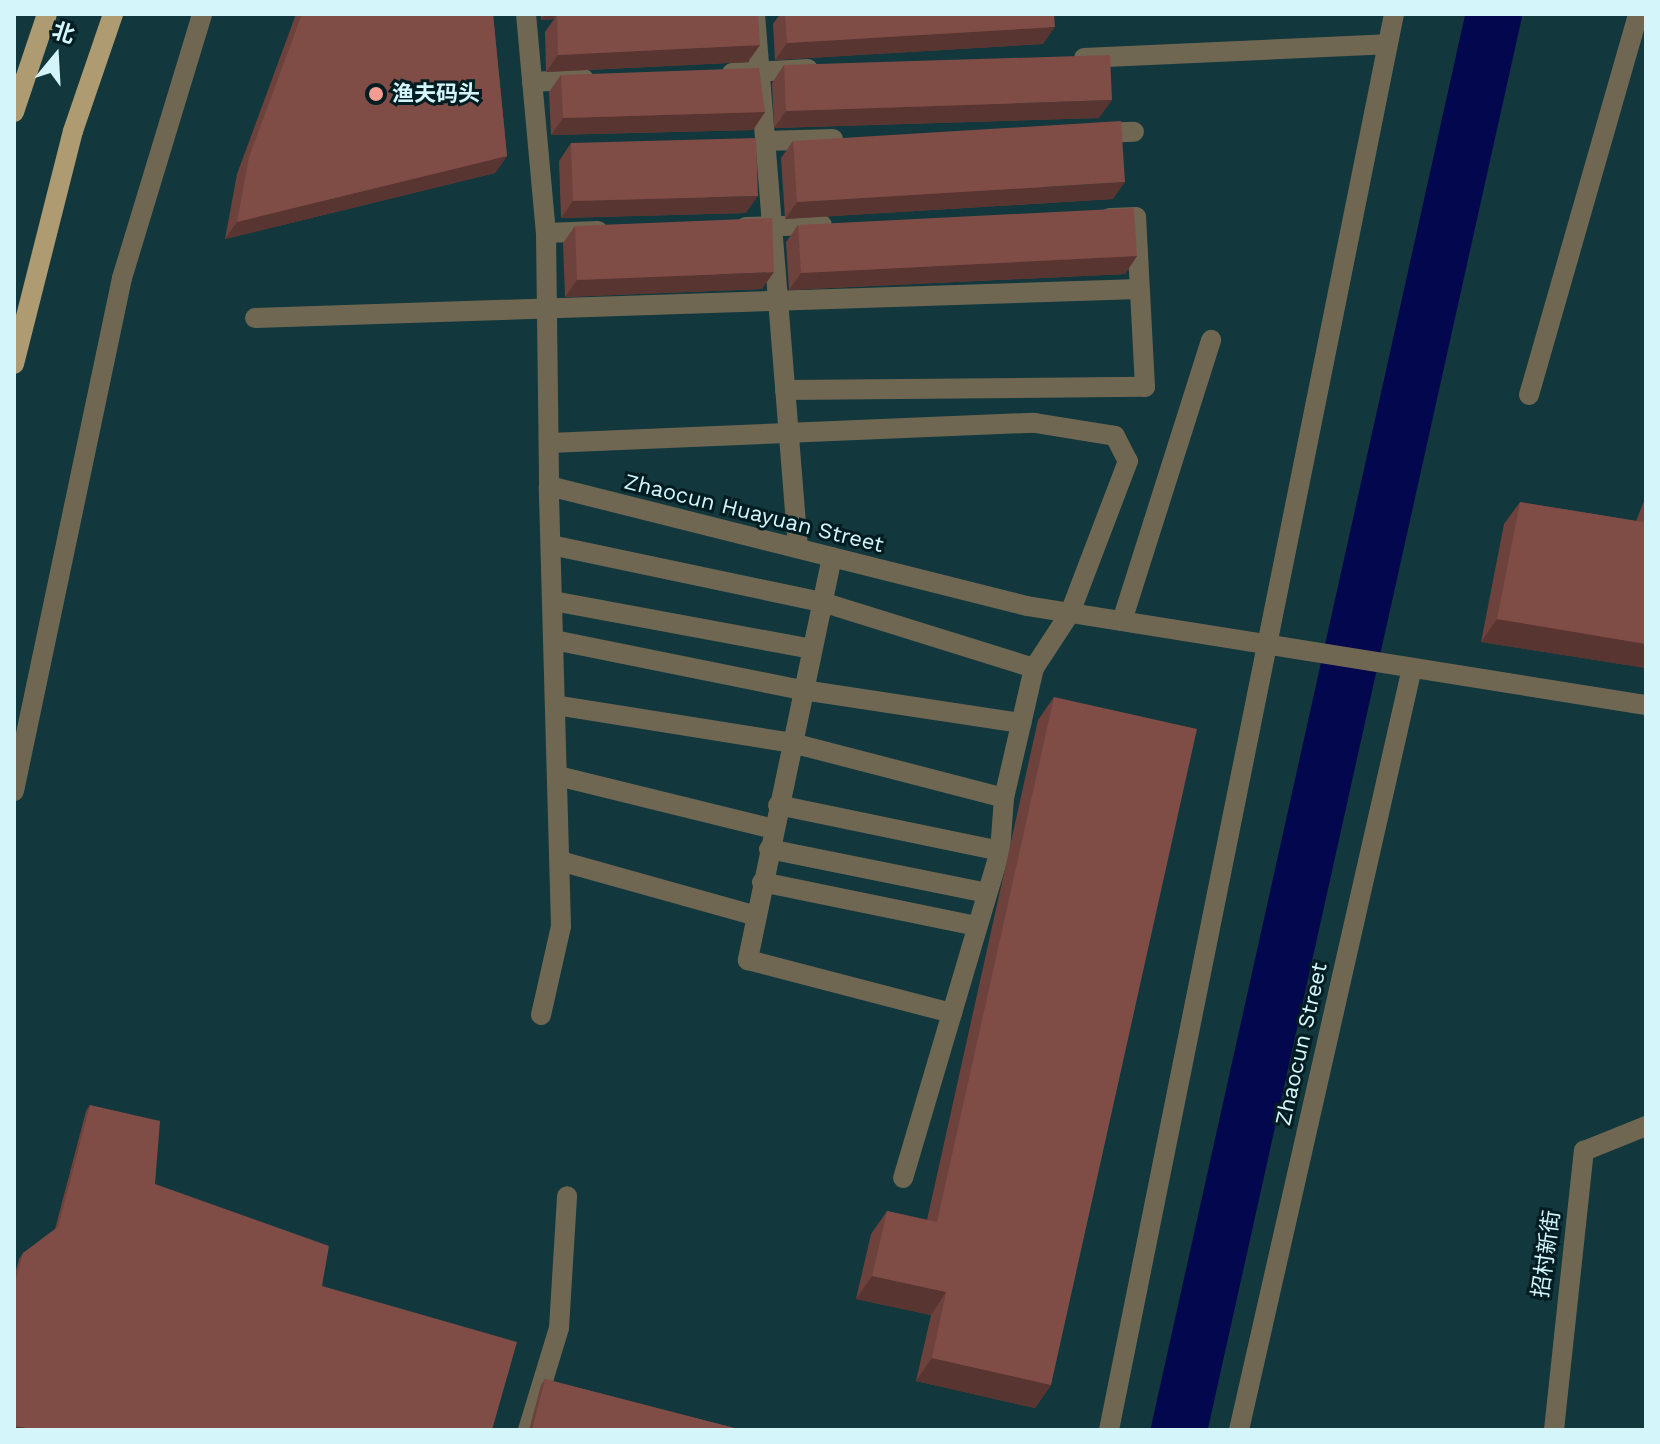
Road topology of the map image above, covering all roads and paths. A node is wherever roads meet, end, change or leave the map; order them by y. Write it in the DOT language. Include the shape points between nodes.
graph roads {
  1 [pos="47,14"];
  2 [pos="113,14"];
  3 [pos="202,14"];
  4 [pos="526,14"];
  5 [pos="755,14"];
  6 [pos="1394,14"];
  7 [pos="1638,14"];
  8 [pos="1387,44"];
  9 [pos="1057,59"];
  10 [pos="838,68"];
  11 [pos="759,72"];
  12 [pos="714,74"];
  13 [pos="608,78"];
  14 [pos="532,82"];
  15 [pos="14,108"];
  16 [pos="1134,132"];
  17 [pos="1073,133"];
  18 [pos="857,139"];
  19 [pos="765,141"];
  20 [pos="1088,218"];
  21 [pos="851,225"];
  22 [pos="772,227"];
  23 [pos="727,228"];
  24 [pos="621,231"];
  25 [pos="546,233"];
  26 [pos="1140,289"];
  27 [pos="778,299"];
  28 [pos="547,305"];
  29 [pos="255,318"];
  30 [pos="1211,340"];
  31 [pos="14,364"];
  32 [pos="785,390"];
  33 [pos="1529,395"];
  34 [pos="789,432"];
  35 [pos="549,443"];
  36 [pos="549,486"];
  37 [pos="551,545"];
  38 [pos="798,548"];
  39 [pos="832,557"];
  40 [pos="553,601"];
  41 [pos="822,602"];
  42 [pos="1070,613"];
  43 [pos="1122,621"];
  44 [pos="554,640"];
  45 [pos="1272,644"];
  46 [pos="812,649"];
  47 [pos="1407,667"];
  48 [pos="1034,668"];
  49 [pos="803,690"];
  50 [pos="555,705"];
  51 [pos="1646,705"];
  52 [pos="1022,723"];
  53 [pos="792,743"];
  54 [pos="558,776"];
  55 [pos="14,791"];
  56 [pos="1004,798"];
  57 [pos="778,805"];
  58 [pos="771,839"];
  59 [pos="1000,851"];
  60 [pos="560,861"];
  61 [pos="762,882"];
  62 [pos="987,893"];
  63 [pos="754,915"];
  64 [pos="977,926"];
  65 [pos="952,1013"];
  66 [pos="541,1015"];
  67 [pos="1646,1126"];
  68 [pos="903,1178"];
  69 [pos="567,1196"];
  70 [pos="528,1430"];
  71 [pos="1109,1430"];
  72 [pos="1239,1430"];
  73 [pos="1554,1430"];
  1 -- 15 [label="main road"];
  2 -- 31 [label="main road" via="73,131"];
  3 -- 55 [label="street" via="115,308"];
  4 -- 14 [label="street"];
  5 -- 11 [label="street"];
  6 -- 8 [label="street"];
  7 -- 33 [label="street"];
  8 -- 9 [label="street"];
  8 -- 45 [label="street"];
  10 -- 11 [label="street"];
  11 -- 12 [label="street"];
  11 -- 19 [label="street"];
  13 -- 14 [label="street"];
  14 -- 25 [label="street"];
  16 -- 17 [label="street"];
  18 -- 19 [label="street"];
  19 -- 22 [label="street"];
  20 -- 26 [label="street" via="1136,217"];
  21 -- 22 [label="street"];
  22 -- 23 [label="street"];
  22 -- 27 [label="street"];
  24 -- 25 [label="street"];
  25 -- 28 [label="street"];
  26 -- 27 [label="street"];
  26 -- 32 [label="street" via="1145,387"];
  27 -- 28 [label="street"];
  27 -- 32 [label="street"];
  28 -- 29 [label="street"];
  28 -- 35 [label="street"];
  30 -- 43 [label="street"];
  32 -- 34 [label="street"];
  34 -- 35 [label="street"];
  34 -- 38 [label="street"];
  34 -- 42 [label="street" via="1035,423 1115,436 1128,461"];
  35 -- 36 [label="street"];
  36 -- 37 [label="street"];
  36 -- 38 [label="street, Zhaocun Huayuan Street"];
  37 -- 40 [label="street"];
  37 -- 41 [label="street"];
  38 -- 39 [label="street, Zhaocun Huayuan Street"];
  39 -- 41 [label="street"];
  39 -- 42 [label="street, Zhaocun Huayuan Street"];
  40 -- 44 [label="street"];
  40 -- 46 [label="street"];
  41 -- 46 [label="street"];
  41 -- 48 [label="street"];
  42 -- 43 [label="street, Zhaocun Huayuan Street"];
  42 -- 48 [label="street"];
  43 -- 45 [label="street, Zhaocun Huayuan Street"];
  44 -- 49 [label="street"];
  44 -- 50 [label="street"];
  45 -- 47 [label="street, Zhaocun Huayuan Street"];
  45 -- 71 [label="street"];
  46 -- 49 [label="street"];
  47 -- 51 [label="street, Zhaocun Huayuan Street"];
  47 -- 72 [label="street, Zhaocun Street"];
  48 -- 52 [label="street"];
  49 -- 52 [label="street"];
  49 -- 53 [label="street"];
  50 -- 53 [label="street"];
  50 -- 54 [label="street"];
  52 -- 56 [label="street"];
  53 -- 56 [label="street"];
  53 -- 57 [label="street"];
  54 -- 58 [label="street"];
  54 -- 60 [label="street"];
  56 -- 59 [label="street"];
  57 -- 58 [label="street"];
  57 -- 59 [label="street"];
  58 -- 61 [label="street"];
  58 -- 62 [label="street"];
  59 -- 62 [label="street"];
  60 -- 63 [label="street"];
  60 -- 66 [label="street" via="561,926"];
  61 -- 63 [label="street"];
  61 -- 64 [label="street"];
  62 -- 64 [label="street"];
  63 -- 65 [label="street" via="748,960"];
  64 -- 65 [label="street"];
  65 -- 68 [label="street"];
  67 -- 73 [label="street, 招村新街" via="1584,1151 1556,1355"];
  69 -- 70 [label="street" via="559,1328"];
}
